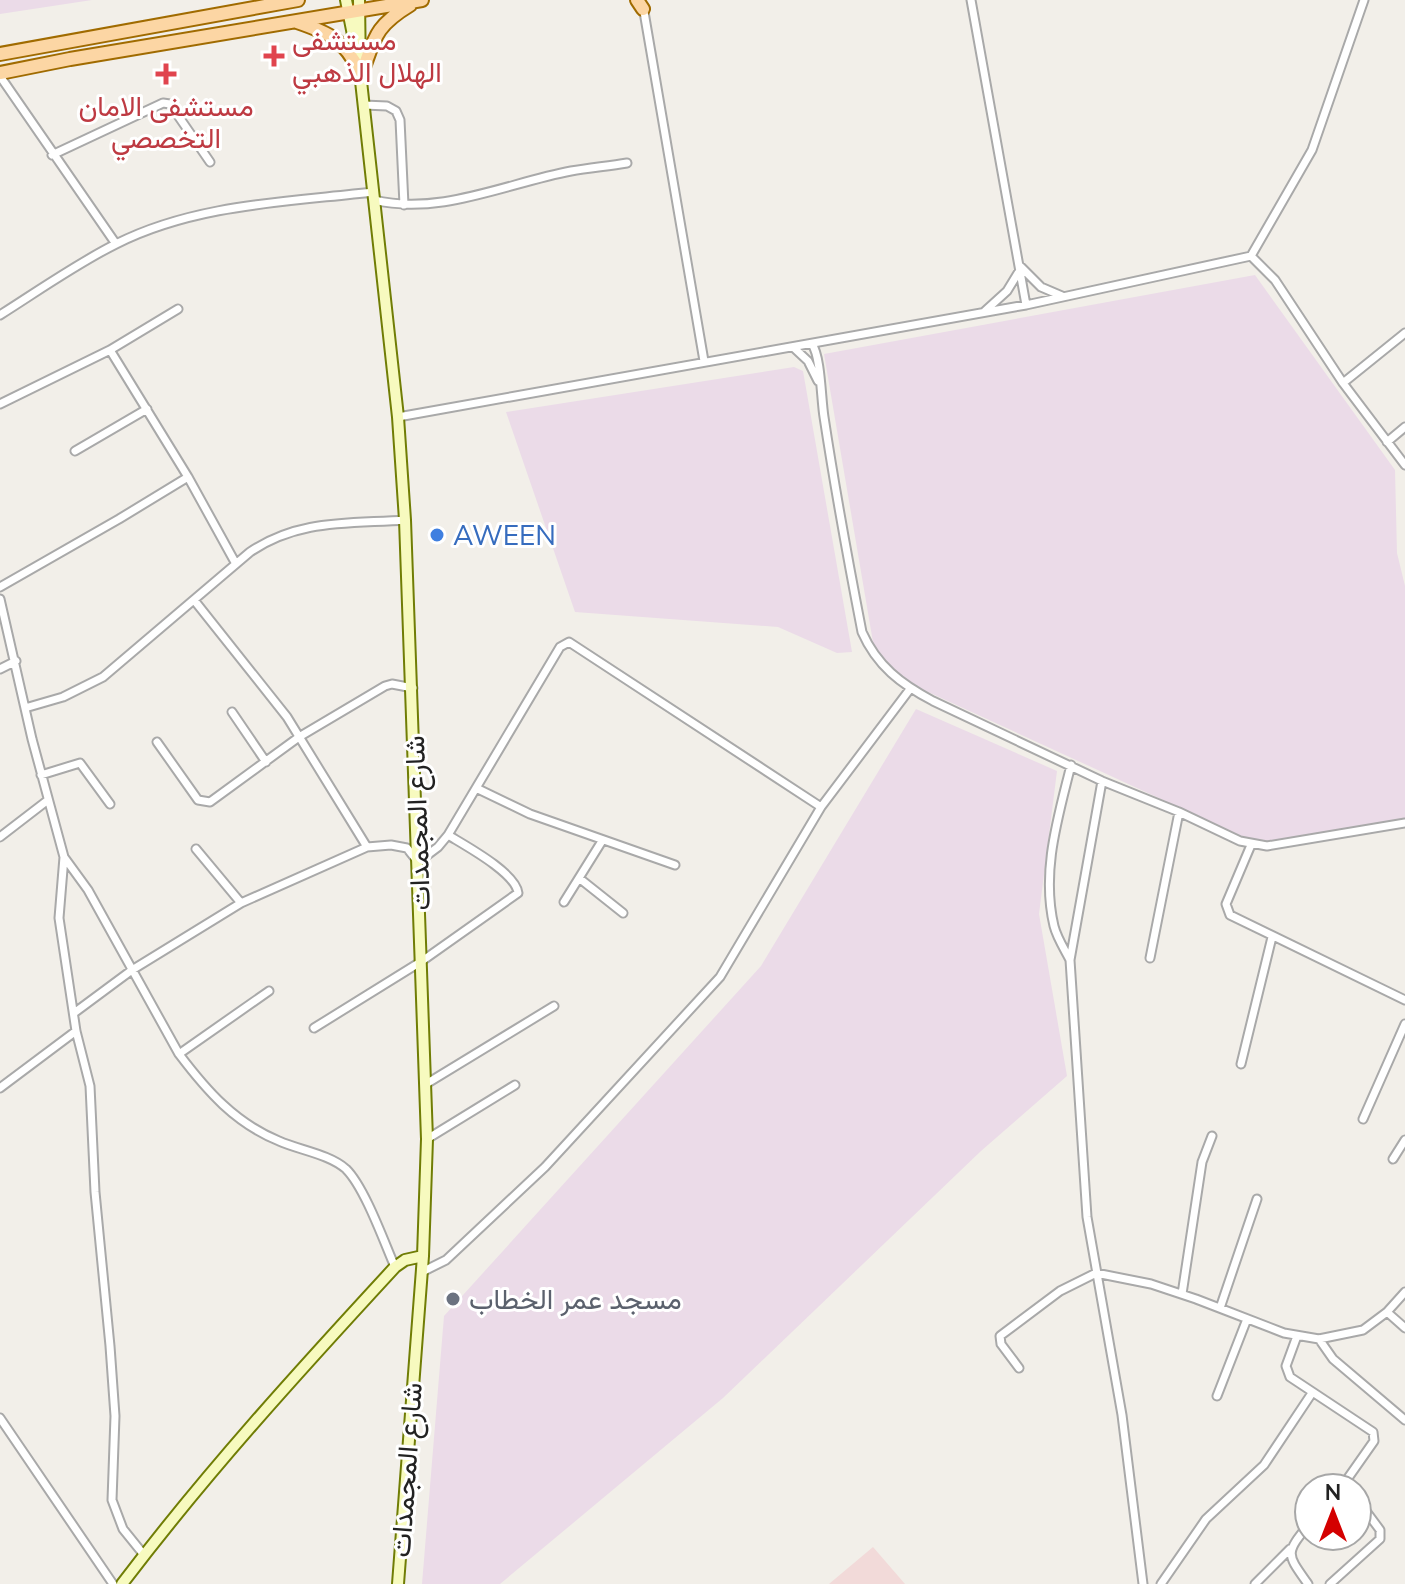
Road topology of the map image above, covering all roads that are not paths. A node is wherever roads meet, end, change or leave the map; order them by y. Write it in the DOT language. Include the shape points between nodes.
graph roads {
  1 [pos="298,0"];
  2 [pos="419,0"];
  3 [pos="971,0"];
  4 [pos="1364,0"];
  5 [pos="286,1"];
  6 [pos="642,2"];
  7 [pos="360,5"];
  8 [pos="346,6"];
  9 [pos="293,21"];
  10 [pos="0,54"];
  11 [pos="360,71"];
  12 [pos="0,75"];
  13 [pos="364,105"];
  14 [pos="52,155"];
  15 [pos="210,162"];
  16 [pos="627,163"];
  17 [pos="374,196"];
  18 [pos="404,205"];
  19 [pos="116,244"];
  20 [pos="1251,256"];
  21 [pos="1019,267"];
  22 [pos="1064,297"];
  23 [pos="1026,305"];
  24 [pos="178,309"];
  25 [pos="982,313"];
  26 [pos="0,315"];
  27 [pos="1405,333"];
  28 [pos="812,344"];
  29 [pos="793,347"];
  30 [pos="110,350"];
  31 [pos="704,361"];
  32 [pos="819,383"];
  33 [pos="1343,383"];
  34 [pos="0,404"];
  35 [pos="147,409"];
  36 [pos="398,417"];
  37 [pos="1405,427"];
  38 [pos="1387,442"];
  39 [pos="75,451"];
  40 [pos="1405,465"];
  41 [pos="188,477"];
  42 [pos="405,520"];
  43 [pos="236,564"];
  44 [pos="0,587"];
  45 [pos="0,599"];
  46 [pos="194,600"];
  47 [pos="16,661"];
  48 [pos="0,669"];
  49 [pos="413,688"];
  50 [pos="910,689"];
  51 [pos="25,708"];
  52 [pos="232,712"];
  53 [pos="299,737"];
  54 [pos="157,742"];
  55 [pos="266,762"];
  56 [pos="1071,765"];
  57 [pos="41,775"];
  58 [pos="1102,781"];
  59 [pos="476,788"];
  60 [pos="48,800"];
  61 [pos="110,804"];
  62 [pos="821,807"];
  63 [pos="1179,812"];
  64 [pos="1405,823"];
  65 [pos="448,835"];
  66 [pos="0,837"];
  67 [pos="602,841"];
  68 [pos="1251,845"];
  69 [pos="367,847"];
  70 [pos="196,849"];
  71 [pos="64,857"];
  72 [pos="418,862"];
  73 [pos="675,865"];
  74 [pos="579,878"];
  75 [pos="564,902"];
  76 [pos="241,903"];
  77 [pos="623,913"];
  78 [pos="1272,937"];
  79 [pos="1150,958"];
  80 [pos="1070,960"];
  81 [pos="422,961"];
  82 [pos="132,970"];
  83 [pos="269,991"];
  84 [pos="1405,1000"];
  85 [pos="554,1006"];
  86 [pos="74,1013"];
  87 [pos="1405,1024"];
  88 [pos="314,1028"];
  89 [pos="76,1031"];
  90 [pos="179,1054"];
  91 [pos="1241,1064"];
  92 [pos="426,1084"];
  93 [pos="515,1085"];
  94 [pos="0,1088"];
  95 [pos="1363,1119"];
  96 [pos="1212,1136"];
  97 [pos="427,1139"];
  98 [pos="1405,1140"];
  99 [pos="1393,1159"];
  100 [pos="1257,1199"];
  101 [pos="423,1256"];
  102 [pos="395,1267"];
  103 [pos="422,1272"];
  104 [pos="1096,1273"];
  105 [pos="1405,1292"];
  106 [pos="1182,1294"];
  107 [pos="1220,1308"];
  108 [pos="1387,1312"];
  109 [pos="1247,1319"];
  110 [pos="1405,1328"];
  111 [pos="1297,1336"];
  112 [pos="1319,1339"];
  113 [pos="1019,1368"];
  114 [pos="1312,1393"];
  115 [pos="1217,1396"];
  116 [pos="0,1418"];
  117 [pos="1405,1420"];
  118 [pos="1354,1472"];
  119 [pos="1373,1521"];
  120 [pos="1293,1545"];
  121 [pos="1373,1545"];
  122 [pos="1290,1549"];
  123 [pos="1366,1552"];
  124 [pos="144,1555"];
  125 [pos="113,1584"];
  126 [pos="122,1584"];
  127 [pos="398,1584"];
  128 [pos="1143,1584"];
  129 [pos="1161,1584"];
  130 [pos="1255,1584"];
  131 [pos="1308,1584"];
  132 [pos="1330,1584"];
  1 -- 5 [label="main road"];
  2 -- 7 [label="main road"];
  2 -- 11 [label="main road" via="380,28"];
  3 -- 21 [label="street"];
  4 -- 20 [label="street" via="1312,150"];
  5 -- 10 [label="main road"];
  6 -- 31 [label="street"];
  7 -- 8 [label="main road"];
  7 -- 11 [label="main road, شارع المجمدات"];
  8 -- 9 [label="main road"];
  8 -- 11 [label="main road, شارع المجمدات"];
  9 -- 11 [label="main road" via="335,38"];
  9 -- 12 [label="main road"];
  11 -- 13 [label="main road, شارع المجمدات"];
  12 -- 14 [label="street"];
  13 -- 17 [label="main road, شارع المجمدات"];
  13 -- 18 [label="street" via="387,106 400,120"];
  14 -- 15 [label="street" via="163,103 170,104"];
  14 -- 19 [label="street"];
  16 -- 18 [label="street" via="570,171 463,198"];
  17 -- 18 [label="street"];
  17 -- 19 [label="street" via="212,212"];
  17 -- 36 [label="main road, شارع المجمدات"];
  19 -- 26 [label="street"];
  20 -- 22 [label="street"];
  20 -- 33 [label="street" via="1275,280"];
  21 -- 22 [label="street" via="1035,283"];
  21 -- 23 [label="street"];
  21 -- 25 [label="street" via="1007,291"];
  22 -- 23 [label="street"];
  23 -- 25 [label="street"];
  24 -- 30 [label="street"];
  25 -- 28 [label="street"];
  27 -- 33 [label="street"];
  28 -- 29 [label="street"];
  28 -- 32 [label="street" via="819,356"];
  29 -- 31 [label="street"];
  29 -- 32 [label="street"];
  30 -- 34 [label="street"];
  30 -- 35 [label="street"];
  31 -- 36 [label="street"];
  32 -- 50 [label="street" via="862,632 883,668"];
  33 -- 38 [label="street"];
  35 -- 39 [label="street"];
  35 -- 41 [label="street"];
  36 -- 42 [label="main road, شارع المجمدات"];
  37 -- 38 [label="street"];
  38 -- 40 [label="street"];
  41 -- 43 [label="street"];
  41 -- 44 [label="street"];
  42 -- 43 [label="street" via="291,530"];
  42 -- 49 [label="main road, شارع المجمدات"];
  43 -- 46 [label="street"];
  45 -- 47 [label="street"];
  46 -- 51 [label="street" via="103,677"];
  46 -- 53 [label="street"];
  47 -- 48 [label="street"];
  47 -- 51 [label="street"];
  49 -- 53 [label="street" via="385,686"];
  49 -- 72 [label="main road, شارع المجمدات"];
  50 -- 56 [label="street"];
  50 -- 62 [label="street"];
  51 -- 57 [label="street"];
  52 -- 55 [label="street"];
  53 -- 55 [label="street"];
  53 -- 69 [label="street"];
  54 -- 55 [label="street" via="203,802"];
  56 -- 58 [label="street"];
  56 -- 80 [label="street" via="1052,842 1048,888 1054,929"];
  57 -- 60 [label="street"];
  57 -- 61 [label="street" via="80,763"];
  58 -- 63 [label="street"];
  58 -- 80 [label="street"];
  59 -- 62 [label="street" via="560,647 569,642"];
  59 -- 65 [label="street"];
  59 -- 67 [label="street"];
  60 -- 66 [label="street"];
  60 -- 71 [label="street"];
  62 -- 103 [label="street" via="720,977 545,1167 446,1260"];
  63 -- 68 [label="street"];
  63 -- 79 [label="street"];
  64 -- 68 [label="street"];
  65 -- 72 [label="street"];
  65 -- 81 [label="street" via="495,866 517,885 518,893"];
  67 -- 73 [label="street"];
  67 -- 74 [label="street"];
  68 -- 78 [label="street" via="1227,910"];
  69 -- 72 [label="street" via="407,848"];
  69 -- 76 [label="street"];
  70 -- 76 [label="street"];
  71 -- 82 [label="street"];
  71 -- 86 [label="street" via="59,918"];
  72 -- 81 [label="main road, شارع المجمدات"];
  74 -- 75 [label="street"];
  74 -- 77 [label="street"];
  76 -- 82 [label="street"];
  78 -- 84 [label="street"];
  78 -- 91 [label="street"];
  80 -- 104 [label="street" via="1087,1217"];
  81 -- 88 [label="street"];
  81 -- 92 [label="main road, شارع المجمدات"];
  82 -- 86 [label="street"];
  82 -- 90 [label="street"];
  83 -- 90 [label="street"];
  85 -- 92 [label="street"];
  86 -- 89 [label="street"];
  87 -- 95 [label="street"];
  89 -- 94 [label="street"];
  89 -- 124 [label="street" via="90,1086 110,1346 115,1416 112,1500 123,1529"];
  90 -- 102 [label="street" via="237,1119 345,1169 357,1183"];
  92 -- 97 [label="main road, شارع المجمدات"];
  93 -- 97 [label="street"];
  96 -- 106 [label="street" via="1202,1162"];
  97 -- 101 [label="main road, شارع المجمدات"];
  98 -- 99 [label="street"];
  100 -- 107 [label="street"];
  101 -- 102 [label="main road"];
  101 -- 103 [label="main road, شارع المجمدات"];
  102 -- 124 [label="main road" via="270,1403"];
  103 -- 127 [label="main road, شارع المجمدات"];
  104 -- 106 [label="street"];
  104 -- 113 [label="street" via="1075,1281 1000,1336"];
  104 -- 128 [label="street" via="1131,1474"];
  105 -- 108 [label="street"];
  106 -- 107 [label="street"];
  107 -- 109 [label="street"];
  108 -- 110 [label="street"];
  108 -- 112 [label="street" via="1363,1330"];
  109 -- 111 [label="street"];
  109 -- 115 [label="street"];
  111 -- 112 [label="street"];
  111 -- 114 [label="street" via="1287,1371"];
  112 -- 117 [label="street" via="1333,1359"];
  114 -- 118 [label="street" via="1373,1432 1374,1441"];
  114 -- 129 [label="street" via="1264,1465 1206,1519"];
  116 -- 125 [label="street"];
  119 -- 121 [label="street" via="1380,1530"];
  120 -- 122 [label="street"];
  122 -- 130 [label="street"];
  122 -- 131 [label="street"];
  123 -- 132 [label="street"];
  124 -- 126 [label="main road"];
}
